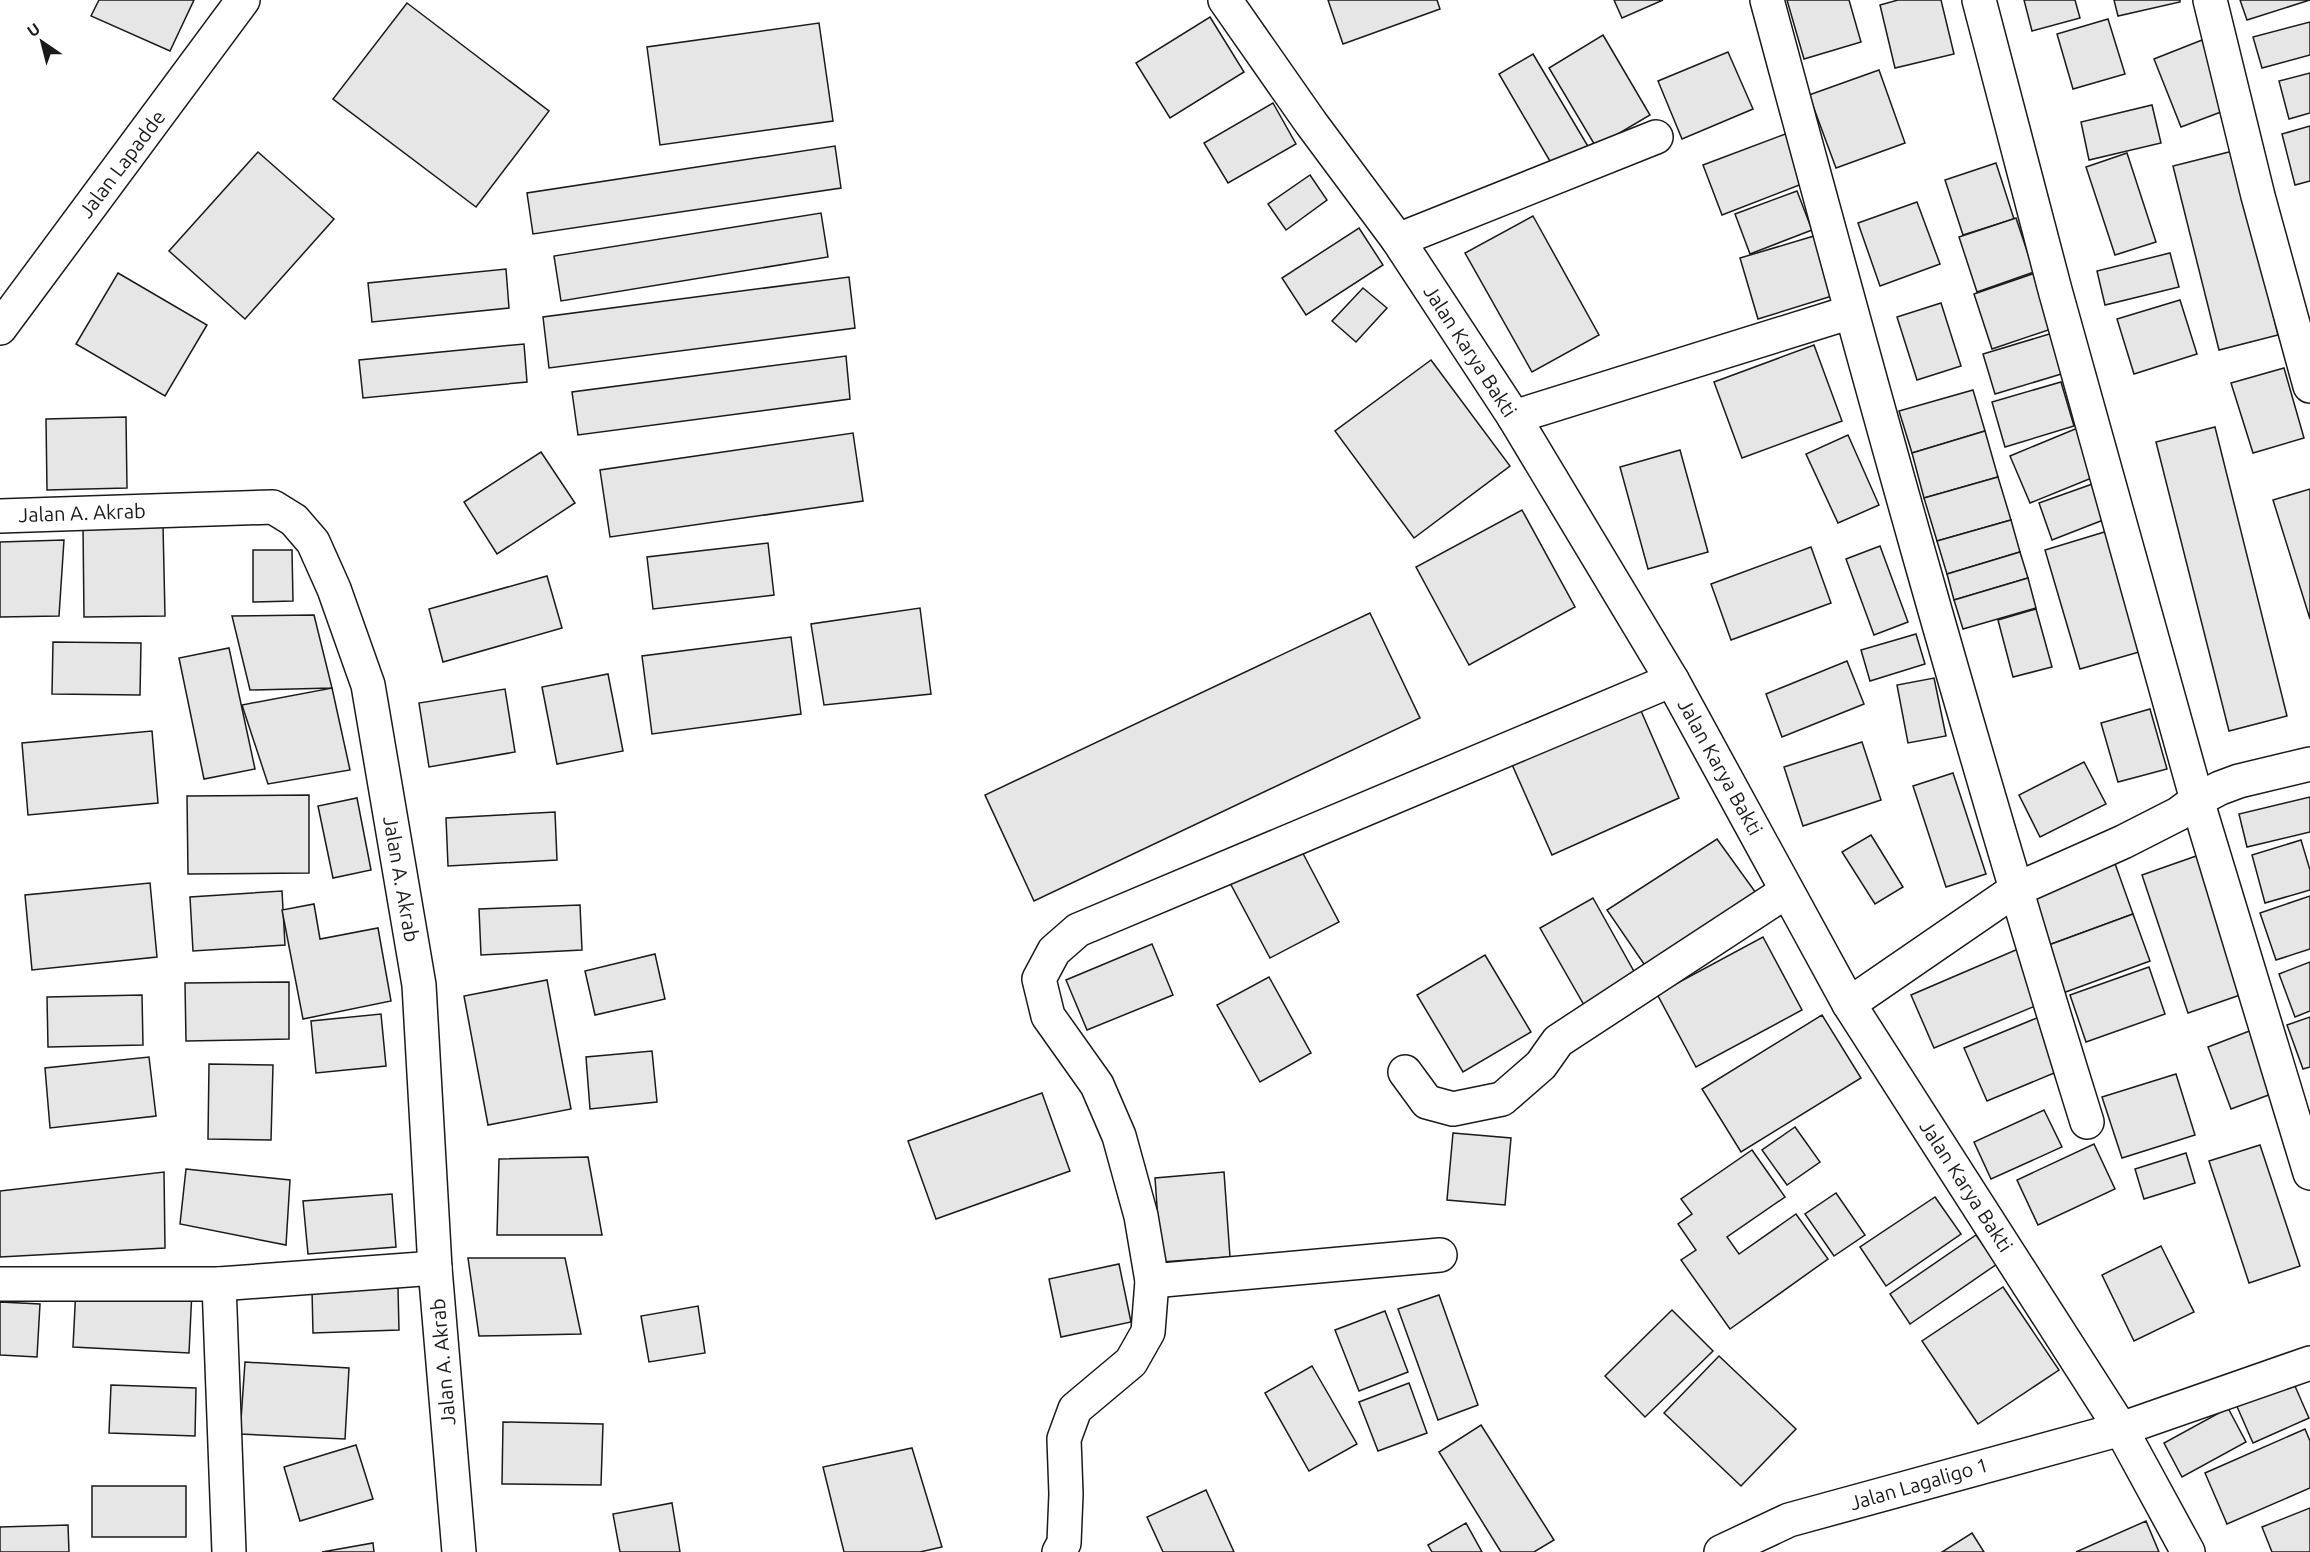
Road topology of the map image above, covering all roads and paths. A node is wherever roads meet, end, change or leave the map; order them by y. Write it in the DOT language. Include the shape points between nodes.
graph roads {
  1 [pos="243,0"];
  2 [pos="1225,0"];
  3 [pos="1767,0"];
  4 [pos="1979,0"];
  5 [pos="2210,0"];
  6 [pos="1656,137"];
  7 [pos="1398,240"];
  8 [pos="1851,312"];
  9 [pos="0,328"];
  10 [pos="2310,386"];
  11 [pos="1514,417"];
  12 [pos="0,516"];
  13 [pos="1672,680"];
  14 [pos="2310,764"];
  15 [pos="2197,800"];
  16 [pos="2015,890"];
  17 [pos="1787,891"];
  18 [pos="1849,1004"];
  19 [pos="1405,1072"];
  20 [pos="2087,1122"];
  21 [pos="2310,1173"];
  22 [pos="1440,1255"];
  23 [pos="435,1268"];
  24 [pos="1152,1281"];
  25 [pos="0,1284"];
  26 [pos="219,1284"];
  27 [pos="2310,1363"];
  28 [pos="2121,1429"];
  29 [pos="229,1552"];
  30 [pos="459,1552"];
  31 [pos="1059,1552"];
  32 [pos="1721,1552"];
  33 [pos="2188,1552"];
  1 -- 9 [label="street, Jalan Lapadde"];
  2 -- 7 [label="street, Jalan Karya Bakti"];
  3 -- 8 [label="street"];
  4 -- 15 [label="street" via="2061,313"];
  5 -- 10 [label="street"];
  6 -- 7 [label="street"];
  7 -- 11 [label="street, Jalan Karya Bakti"];
  8 -- 11 [label="street"];
  8 -- 16 [label="street"];
  11 -- 13 [label="street, Jalan Karya Bakti"];
  12 -- 23 [label="street, Jalan A. Akrab" via="273,507 294,520 313,542 368,686 419,985"];
  13 -- 17 [label="street, Jalan Karya Bakti"];
  13 -- 24 [label="street" via="1078,930 1054,951 1039,979 1048,1016 1097,1084 1119,1136 1141,1216"];
  14 -- 15 [label="street" via="2239,781"];
  15 -- 16 [label="street" via="2124,842"];
  15 -- 21 [label="street"];
  16 -- 18 [label="street"];
  16 -- 20 [label="street"];
  17 -- 18 [label="street, Jalan Karya Bakti"];
  17 -- 19 [label="street" via="1558,1041 1541,1065 1502,1099 1453,1109 1427,1102"];
  18 -- 28 [label="street, Jalan Karya Bakti"];
  22 -- 24 [label="street"];
  23 -- 26 [label="street"];
  23 -- 30 [label="street, Jalan A. Akrab"];
  24 -- 31 [label="street" via="1148,1332 1131,1362 1075,1409 1064,1439 1065,1543"];
  25 -- 26 [label="street"];
  26 -- 29 [label="street"];
  27 -- 28 [label="street, Jalan Lagaligo 1"];
  28 -- 32 [label="street, Jalan Lagaligo 1" via="1789,1520"];
  28 -- 33 [label="street, Jalan Karya Bakti"];
}
